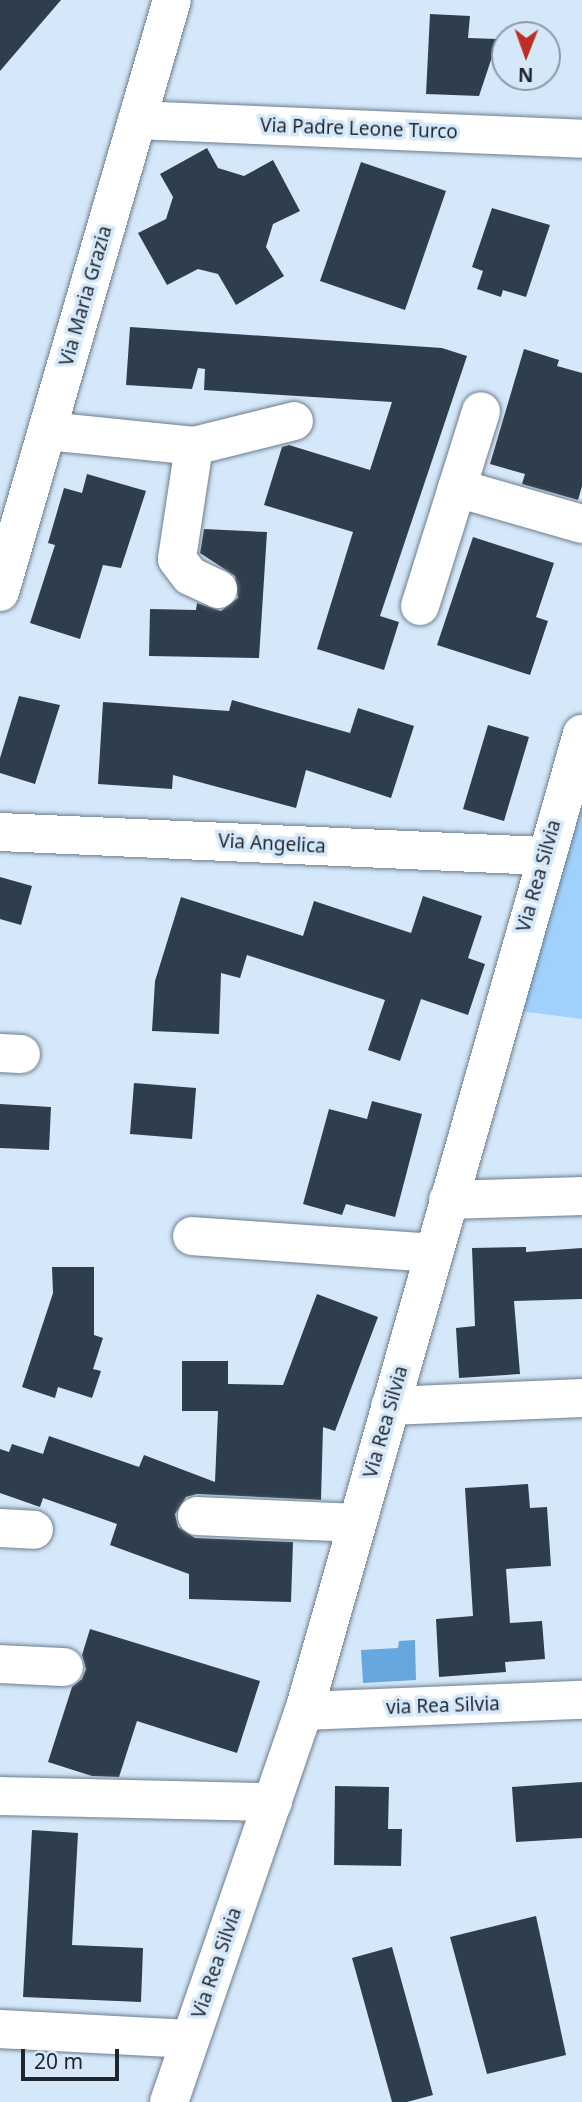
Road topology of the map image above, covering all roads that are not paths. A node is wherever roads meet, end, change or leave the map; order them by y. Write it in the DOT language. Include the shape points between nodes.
graph roads {
  1 [pos="172,0"];
  2 [pos="137,120"];
  3 [pos="582,139"];
  4 [pos="481,411"];
  5 [pos="294,421"];
  6 [pos="47,431"];
  7 [pos="194,446"];
  8 [pos="17,474"];
  9 [pos="457,488"];
  10 [pos="582,524"];
  11 [pos="218,589"];
  12 [pos="0,592"];
  13 [pos="420,606"];
  14 [pos="582,734"];
  15 [pos="0,832"];
  16 [pos="544,856"];
  17 [pos="582,1196"];
  18 [pos="448,1200"];
  19 [pos="192,1236"];
  20 [pos="433,1253"];
  21 [pos="582,1398"];
  22 [pos="390,1406"];
  23 [pos="197,1516"];
  24 [pos="357,1523"];
  25 [pos="0,1664"];
  26 [pos="64,1667"];
  27 [pos="582,1700"];
  28 [pos="304,1711"];
  29 [pos="0,1796"];
  30 [pos="273,1802"];
  31 [pos="0,2029"];
  32 [pos="190,2039"];
  33 [pos="169,2102"];
  1 -- 2 [label="street, Via Maria Grazia"];
  2 -- 3 [label="street, Via Padre Leone Turco"];
  2 -- 6 [label="street, Via Maria Grazia"];
  4 -- 9 [label="street"];
  5 -- 7 [label="street"];
  6 -- 7 [label="street"];
  6 -- 8 [label="street, Via Maria Grazia"];
  7 -- 11 [label="street" via="177,559 190,576"];
  8 -- 12 [label="street, Via Maria Grazia"];
  9 -- 10 [label="street"];
  9 -- 13 [label="street"];
  14 -- 16 [label="street, Via Rea Silvia"];
  15 -- 16 [label="street, Via Angelica"];
  16 -- 18 [label="street, Via Rea Silvia"];
  17 -- 18 [label="street"];
  18 -- 20 [label="street, Via Rea Silvia"];
  19 -- 20 [label="street"];
  20 -- 22 [label="street, Via Rea Silvia"];
  21 -- 22 [label="street, via Rea Silvia"];
  22 -- 24 [label="street, Via Rea Silvia"];
  23 -- 24 [label="street"];
  24 -- 28 [label="street, Via Rea Silvia"];
  25 -- 26 [label="street"];
  27 -- 28 [label="street, via Rea Silvia"];
  28 -- 30 [label="street, Via Rea Silvia"];
  29 -- 30 [label="street"];
  30 -- 32 [label="street, Via Rea Silvia"];
  31 -- 32 [label="street, via Rea Silvia"];
  32 -- 33 [label="street, Via Rea Silvia"];
}
